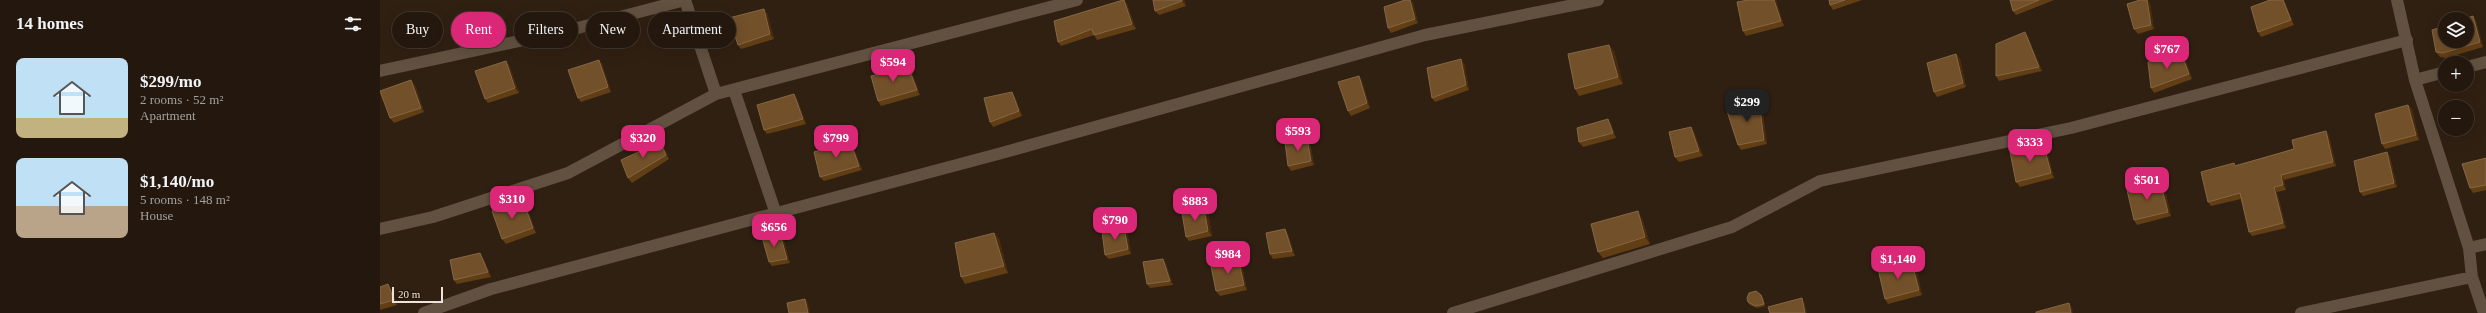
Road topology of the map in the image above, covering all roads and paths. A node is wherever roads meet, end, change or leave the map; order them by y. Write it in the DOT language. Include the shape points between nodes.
graph roads {
  1 [pos="685,0"];
  2 [pos="1077,0"];
  3 [pos="1598,0"];
  4 [pos="2396,0"];
  5 [pos="2407,40"];
  6 [pos="2486,62"];
  7 [pos="2474,65"];
  8 [pos="380,71"];
  9 [pos="2438,74"];
  10 [pos="2415,80"];
  11 [pos="734,90"];
  12 [pos="716,94"];
  13 [pos="776,214"];
  14 [pos="380,228"];
  15 [pos="2486,244"];
  16 [pos="2469,248"];
  17 [pos="2472,277"];
  18 [pos="424,313"];
  19 [pos="1453,313"];
  20 [pos="2302,313"];
  21 [pos="2484,313"];
  1 -- 8 [label="street" via="570,30"];
  1 -- 12 [label="street"];
  2 -- 11 [label="street"];
  3 -- 13 [label="street" via="1425,35"];
  4 -- 5 [label="street"];
  5 -- 10 [label="street"];
  5 -- 19 [label="street" via="2071,128 1820,181 1732,227"];
  6 -- 7 [label="street"];
  9 -- 10 [label="street"];
  10 -- 16 [label="street"];
  11 -- 12 [label="street"];
  11 -- 13 [label="street"];
  12 -- 14 [label="street" via="568,173 433,217"];
  13 -- 18 [label="street" via="491,289"];
  15 -- 16 [label="street"];
  16 -- 17 [label="street"];
  17 -- 20 [label="street"];
  17 -- 21 [label="street"];
}
